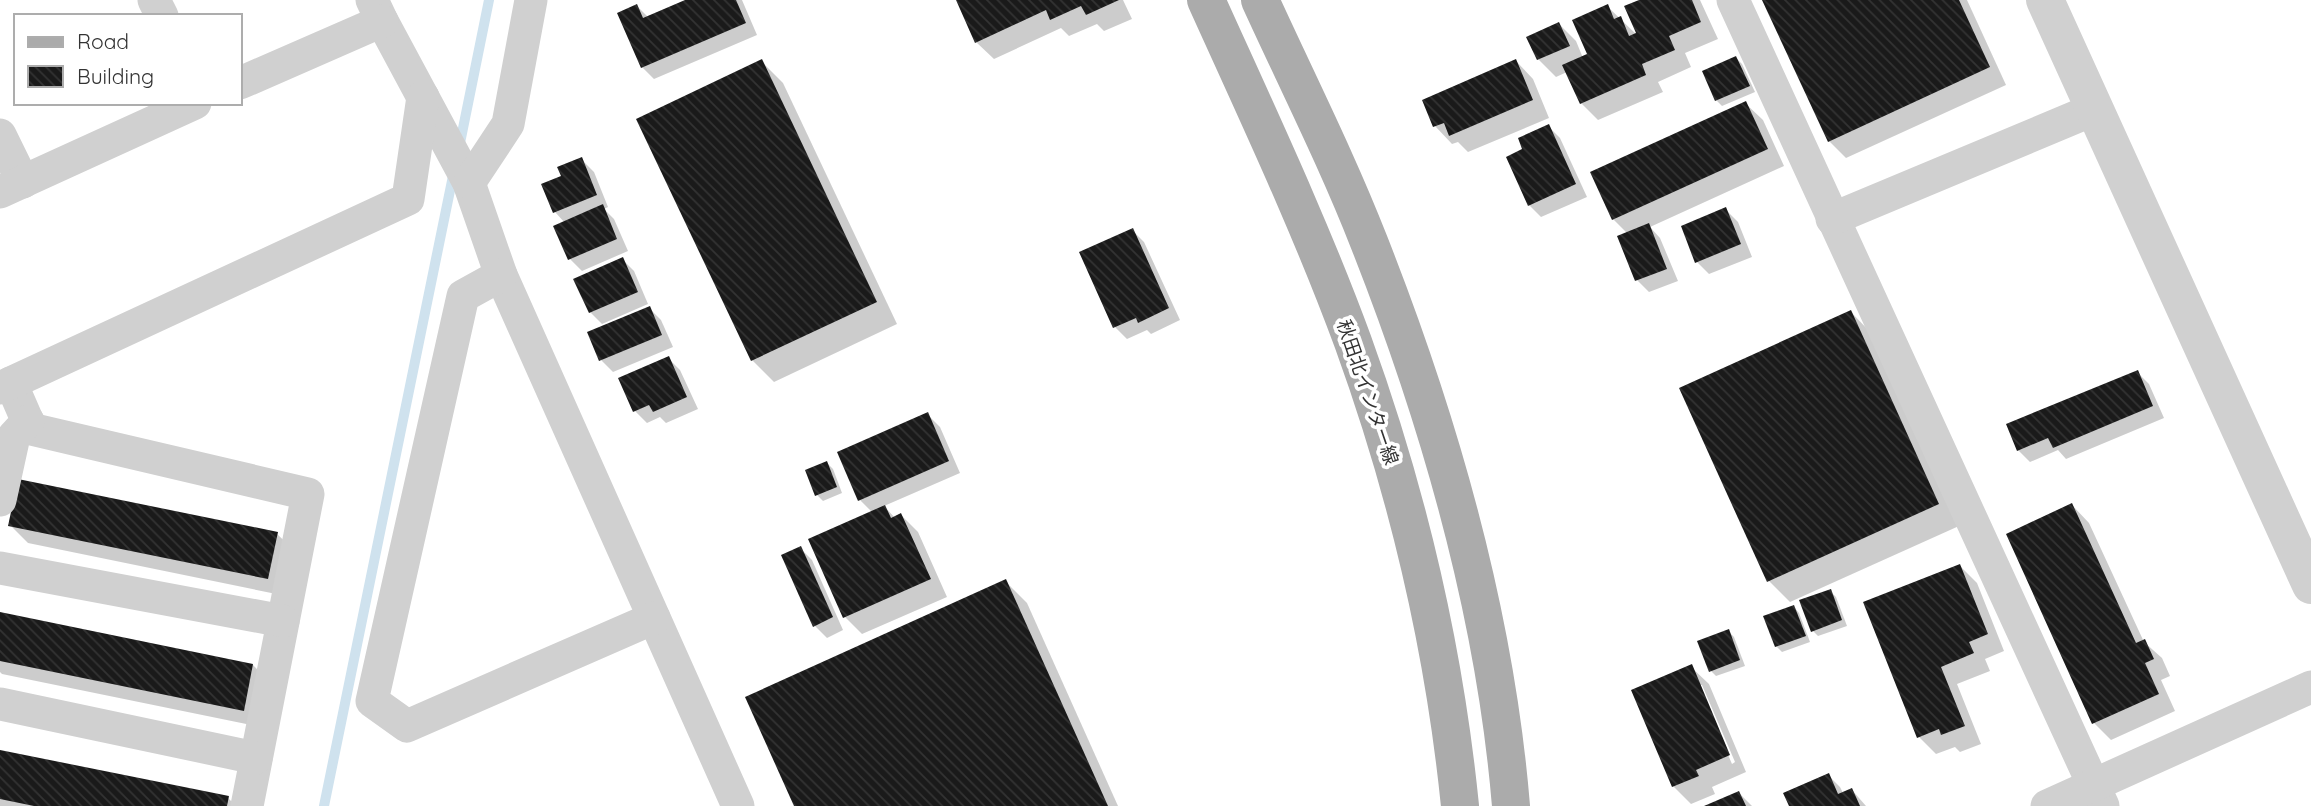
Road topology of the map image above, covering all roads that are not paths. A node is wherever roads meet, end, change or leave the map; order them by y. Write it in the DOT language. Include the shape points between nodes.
graph roads {
  1 [pos="531,0"];
  2 [pos="1206,0"];
  3 [pos="1260,0"];
  4 [pos="1733,0"];
  5 [pos="2046,0"];
  6 [pos="377,11"];
  7 [pos="242,82"];
  8 [pos="423,97"];
  9 [pos="191,105"];
  10 [pos="2095,109"];
  11 [pos="0,135"];
  12 [pos="468,182"];
  13 [pos="11,187"];
  14 [pos="1832,219"];
  15 [pos="501,275"];
  16 [pos="6,386"];
  17 [pos="28,421"];
  18 [pos="0,500"];
  19 [pos="0,568"];
  20 [pos="2311,585"];
  21 [pos="654,618"];
  22 [pos="283,621"];
  23 [pos="2311,687"];
  24 [pos="0,704"];
  25 [pos="256,758"];
  26 [pos="2098,795"];
  27 [pos="247,806"];
  28 [pos="738,806"];
  29 [pos="1460,806"];
  30 [pos="1511,806"];
  31 [pos="2047,806"];
  1 -- 12 [label="street" via="508,124"];
  2 -- 29 [label="main road, 秋田北インター線" via="1326,274 1386,440 1426,594"];
  3 -- 30 [label="main road" via="1350,196 1426,398 1469,553"];
  4 -- 14 [label="street"];
  5 -- 10 [label="street"];
  6 -- 7 [label="street"];
  6 -- 8 [label="street"];
  8 -- 12 [label="street"];
  8 -- 16 [label="street" via="408,199"];
  9 -- 13 [label="street"];
  10 -- 14 [label="street"];
  10 -- 20 [label="street"];
  11 -- 13 [label="street"];
  12 -- 15 [label="street"];
  14 -- 26 [label="street"];
  15 -- 21 [label="street"];
  15 -- 21 [label="street" via="463,296 372,701 407,726"];
  16 -- 17 [label="street"];
  17 -- 18 [label="street" via="14,436"];
  17 -- 22 [label="street" via="31,429 308,494"];
  19 -- 22 [label="street"];
  21 -- 28 [label="street"];
  22 -- 25 [label="street"];
  23 -- 26 [label="street"];
  24 -- 25 [label="street"];
  25 -- 27 [label="street"];
  26 -- 31 [label="street"];
}
